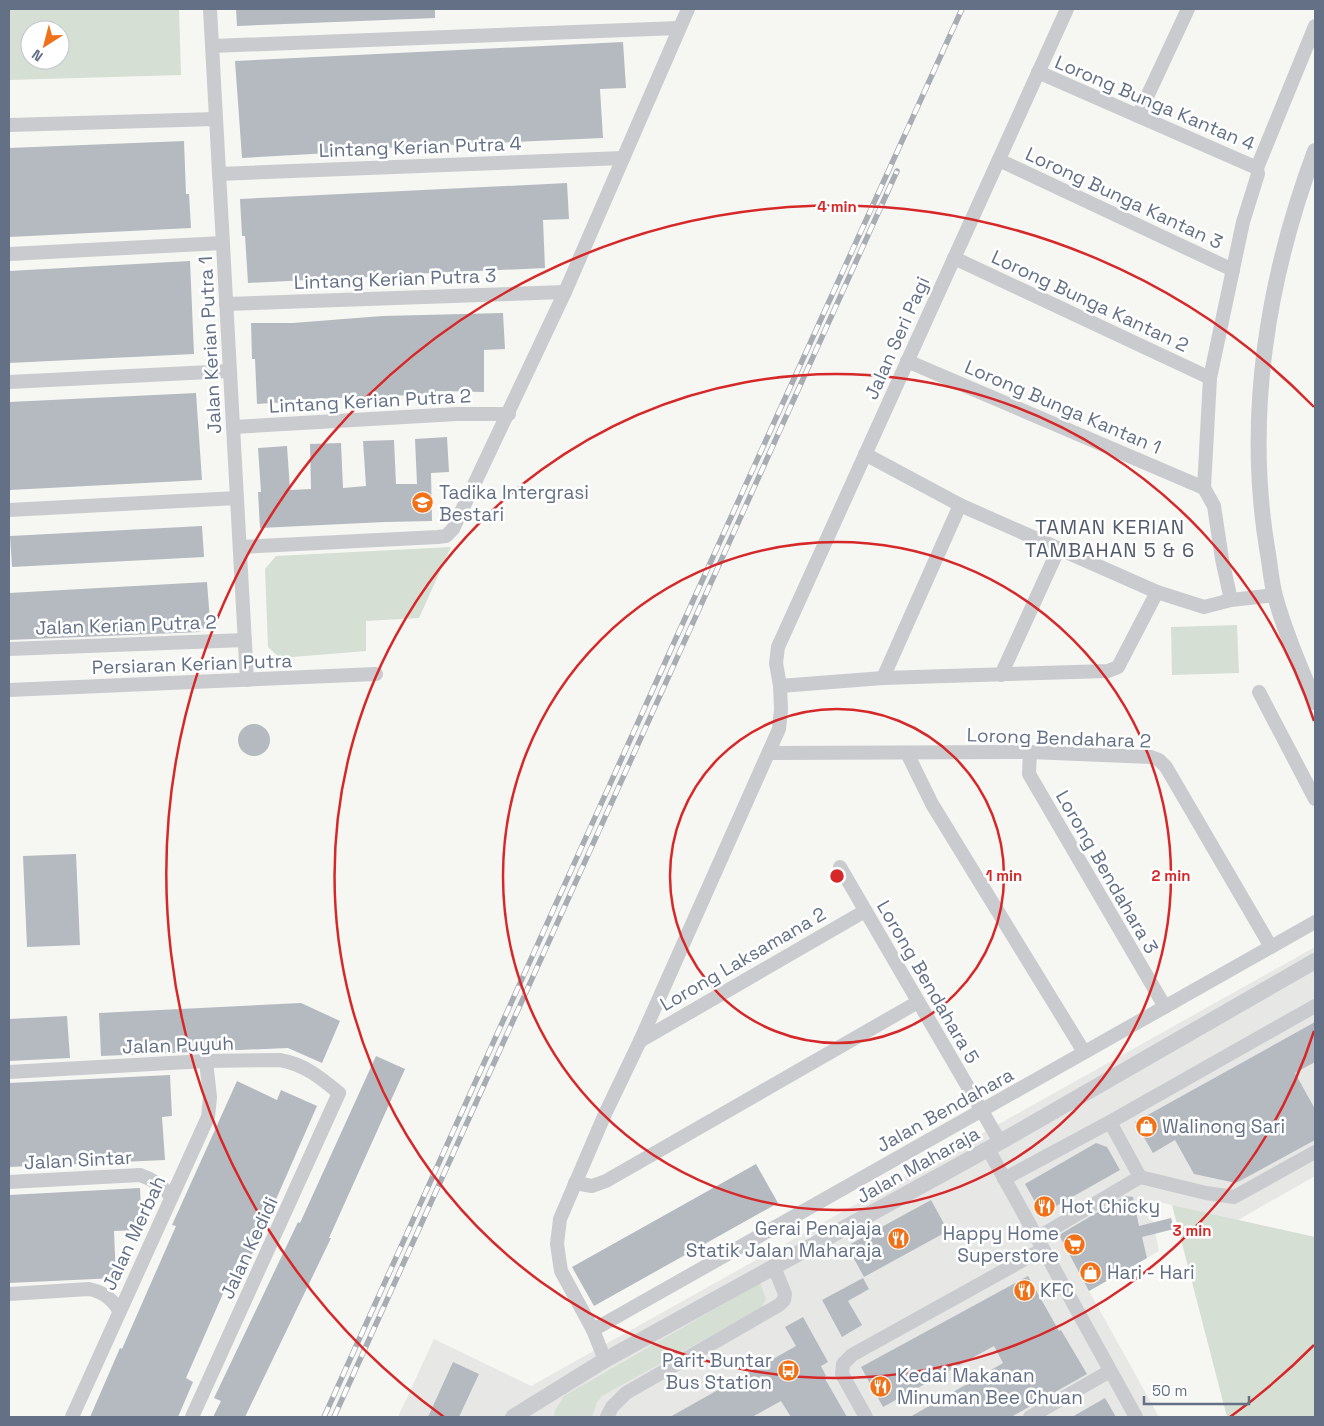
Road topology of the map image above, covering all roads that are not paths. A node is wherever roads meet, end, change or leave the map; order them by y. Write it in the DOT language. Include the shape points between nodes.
graph roads {
  1 [pos="210,9"];
  2 [pos="688,9"];
  3 [pos="1067,9"];
  4 [pos="1188,9"];
  5 [pos="1315,26"];
  6 [pos="680,28"];
  7 [pos="212,46"];
  8 [pos="1038,72"];
  9 [pos="1138,116"];
  10 [pos="216,119"];
  11 [pos="9,126"];
  12 [pos="623,158"];
  13 [pos="999,160"];
  14 [pos="1314,160"];
  15 [pos="1257,168"];
  16 [pos="219,174"];
  17 [pos="223,243"];
  18 [pos="9,254"];
  19 [pos="954,258"];
  20 [pos="1233,270"];
  21 [pos="565,292"];
  22 [pos="226,304"];
  23 [pos="908,361"];
  24 [pos="230,370"];
  25 [pos="1210,378"];
  26 [pos="9,382"];
  27 [pos="509,414"];
  28 [pos="234,427"];
  29 [pos="865,454"];
  30 [pos="1204,488"];
  31 [pos="237,498"];
  32 [pos="960,504"];
  33 [pos="9,510"];
  34 [pos="240,547"];
  35 [pos="1059,548"];
  36 [pos="1158,592"];
  37 [pos="1275,595"];
  38 [pos="1231,600"];
  39 [pos="245,640"];
  40 [pos="9,649"];
  41 [pos="376,674"];
  42 [pos="1001,675"];
  43 [pos="883,678"];
  44 [pos="247,680"];
  45 [pos="1312,683"];
  46 [pos="780,686"];
  47 [pos="9,690"];
  48 [pos="1259,692"];
  49 [pos="1315,702"];
  50 [pos="1030,752"];
  51 [pos="769,753"];
  52 [pos="907,753"];
  53 [pos="1315,799"];
  54 [pos="840,867"];
  55 [pos="865,911"];
  56 [pos="1315,922"];
  57 [pos="1270,947"];
  58 [pos="1315,961"];
  59 [pos="918,1002"];
  60 [pos="1315,1006"];
  61 [pos="1165,1007"];
  62 [pos="640,1041"];
  63 [pos="1084,1052"];
  64 [pos="206,1061"];
  65 [pos="9,1072"];
  66 [pos="339,1093"];
  67 [pos="982,1110"];
  68 [pos="1110,1122"];
  69 [pos="994,1146"];
  70 [pos="1315,1152"];
  71 [pos="1140,1178"];
  72 [pos="1004,1179"];
  73 [pos="9,1182"];
  74 [pos="575,1183"];
  75 [pos="171,1196"];
  76 [pos="1040,1243"];
  77 [pos="774,1267"];
  78 [pos="9,1294"];
  79 [pos="119,1310"];
  80 [pos="593,1330"];
  81 [pos="605,1360"];
  82 [pos="1110,1371"];
  83 [pos="530,1413"];
  84 [pos="72,1417"];
  85 [pos="192,1417"];
  86 [pos="513,1417"];
  87 [pos="607,1417"];
  88 [pos="866,1417"];
  89 [pos="1030,1417"];
  90 [pos="1136,1417"];
  1 -- 7 [label="street, Jalan Kerian Putra 1"];
  2 -- 6 [label="street"];
  3 -- 8 [label="street, Jalan Seri Pagi"];
  4 -- 9 [label="street"];
  5 -- 15 [label="street"];
  6 -- 7 [label="street"];
  6 -- 12 [label="street"];
  7 -- 10 [label="street, Jalan Kerian Putra 1"];
  8 -- 9 [label="street, Lorong Bunga Kantan 4"];
  8 -- 13 [label="street, Jalan Seri Pagi"];
  9 -- 15 [label="street, Lorong Bunga Kantan 4"];
  10 -- 11 [label="street"];
  10 -- 16 [label="street, Jalan Kerian Putra 1"];
  12 -- 16 [label="street, Lintang Kerian Putra 4"];
  12 -- 21 [label="street"];
  13 -- 19 [label="street, Jalan Seri Pagi"];
  13 -- 20 [label="street, Lorong Bunga Kantan 3"];
  14 -- 37 [label="street" via="1289,231 1270,311 1262,373 1258,435 1261,512"];
  15 -- 20 [label="street"];
  16 -- 17 [label="street, Jalan Kerian Putra 1"];
  17 -- 18 [label="street"];
  17 -- 22 [label="street, Jalan Kerian Putra 1"];
  19 -- 23 [label="street, Jalan Seri Pagi"];
  19 -- 25 [label="street, Lorong Bunga Kantan 2"];
  20 -- 25 [label="street"];
  21 -- 22 [label="street, Lintang Kerian Putra 3"];
  21 -- 27 [label="street"];
  22 -- 24 [label="street, Jalan Kerian Putra 1"];
  23 -- 29 [label="street, Jalan Seri Pagi"];
  23 -- 30 [label="street, Lorong Bunga Kantan 1"];
  24 -- 26 [label="street"];
  24 -- 28 [label="street, Jalan Kerian Putra 1"];
  25 -- 30 [label="street"];
  27 -- 28 [label="street, Lintang Kerian Putra 2"];
  27 -- 34 [label="street" via="453,529 446,536"];
  28 -- 31 [label="street, Jalan Kerian Putra 1"];
  29 -- 32 [label="street"];
  29 -- 46 [label="street, Jalan Seri Pagi" via="778,647 776,663"];
  30 -- 38 [label="street" via="1214,506"];
  31 -- 33 [label="street"];
  31 -- 34 [label="street, Jalan Kerian Putra 1"];
  32 -- 35 [label="street"];
  32 -- 43 [label="street"];
  34 -- 39 [label="street, Jalan Kerian Putra 1"];
  35 -- 36 [label="street"];
  35 -- 42 [label="street"];
  36 -- 38 [label="street" via="1204,607"];
  36 -- 42 [label="street" via="1118,667 1108,671"];
  37 -- 38 [label="street"];
  37 -- 45 [label="street"];
  39 -- 40 [label="street, Jalan Kerian Putra 2"];
  39 -- 44 [label="street, Jalan Kerian Putra 1"];
  41 -- 44 [label="street, Persiaran Kerian Putra"];
  42 -- 43 [label="street"];
  43 -- 46 [label="street"];
  44 -- 47 [label="street, Persiaran Kerian Putra"];
  45 -- 49 [label="street"];
  46 -- 51 [label="street, Jalan Seri Pagi" via="779,729"];
  48 -- 53 [label="street"];
  50 -- 52 [label="street, Lorong Bendahara 2"];
  50 -- 57 [label="street, Lorong Bendahara 2" via="1159,760"];
  50 -- 61 [label="street, Lorong Bendahara 3" via="1029,774"];
  51 -- 52 [label="street, Lorong Bendahara 2"];
  51 -- 62 [label="street, Jalan Seri Pagi"];
  52 -- 63 [label="street" via="932,804"];
  54 -- 55 [label="street, Lorong Bendahara 5"];
  55 -- 59 [label="street, Lorong Bendahara 5"];
  55 -- 62 [label="street, Lorong Laksamana 2"];
  56 -- 57 [label="street, Jalan Bendahara"];
  57 -- 61 [label="street, Jalan Bendahara"];
  58 -- 69 [label="street, Jalan Maharaja"];
  59 -- 67 [label="street, Lorong Bendahara 5"];
  59 -- 74 [label="street" via="606,1181 592,1186"];
  60 -- 68 [label="street"];
  61 -- 63 [label="street, Jalan Bendahara"];
  62 -- 74 [label="street, Jalan Seri Pagi"];
  63 -- 67 [label="street, Jalan Bendahara"];
  64 -- 65 [label="street, Jalan Puyuh"];
  64 -- 66 [label="street, Jalan Puyuh" via="292,1062 321,1078"];
  64 -- 75 [label="street, Jalan Merbah" via="210,1097 208,1117"];
  66 -- 85 [label="street, Jalan Kedidi"];
  67 -- 69 [label="street, Lorong Bendahara 5"];
  67 -- 80 [label="street, Jalan Bendahara"];
  68 -- 71 [label="street"];
  68 -- 72 [label="street"];
  69 -- 72 [label="street, Lorong Bendahara 5"];
  69 -- 77 [label="street, Jalan Maharaja"];
  70 -- 71 [label="street" via="1234,1197"];
  71 -- 76 [label="street"];
  72 -- 76 [label="street, Lorong Bendahara 5"];
  73 -- 75 [label="street, Jalan Sintar" via="140,1175 160,1184"];
  74 -- 80 [label="street, Jalan Seri Pagi" via="560,1219 557,1244 561,1271"];
  75 -- 79 [label="street, Jalan Merbah"];
  76 -- 82 [label="street, Lorong Bendahara 5"];
  76 -- 88 [label="street" via="852,1355 843,1364 842,1374"];
  77 -- 81 [label="street, Jalan Maharaja"];
  77 -- 87 [label="street" via="784,1294 779,1305 626,1393"];
  78 -- 79 [label="street" via="89,1289 107,1296"];
  79 -- 84 [label="street, Jalan Merbah"];
  80 -- 81 [label="street, Jalan Seri Pagi"];
  81 -- 83 [label="street, Jalan Maharaja"];
  82 -- 89 [label="street"];
  82 -- 90 [label="street, Lorong Bendahara 5"];
  83 -- 86 [label="street, Jalan Maharaja"];
}
